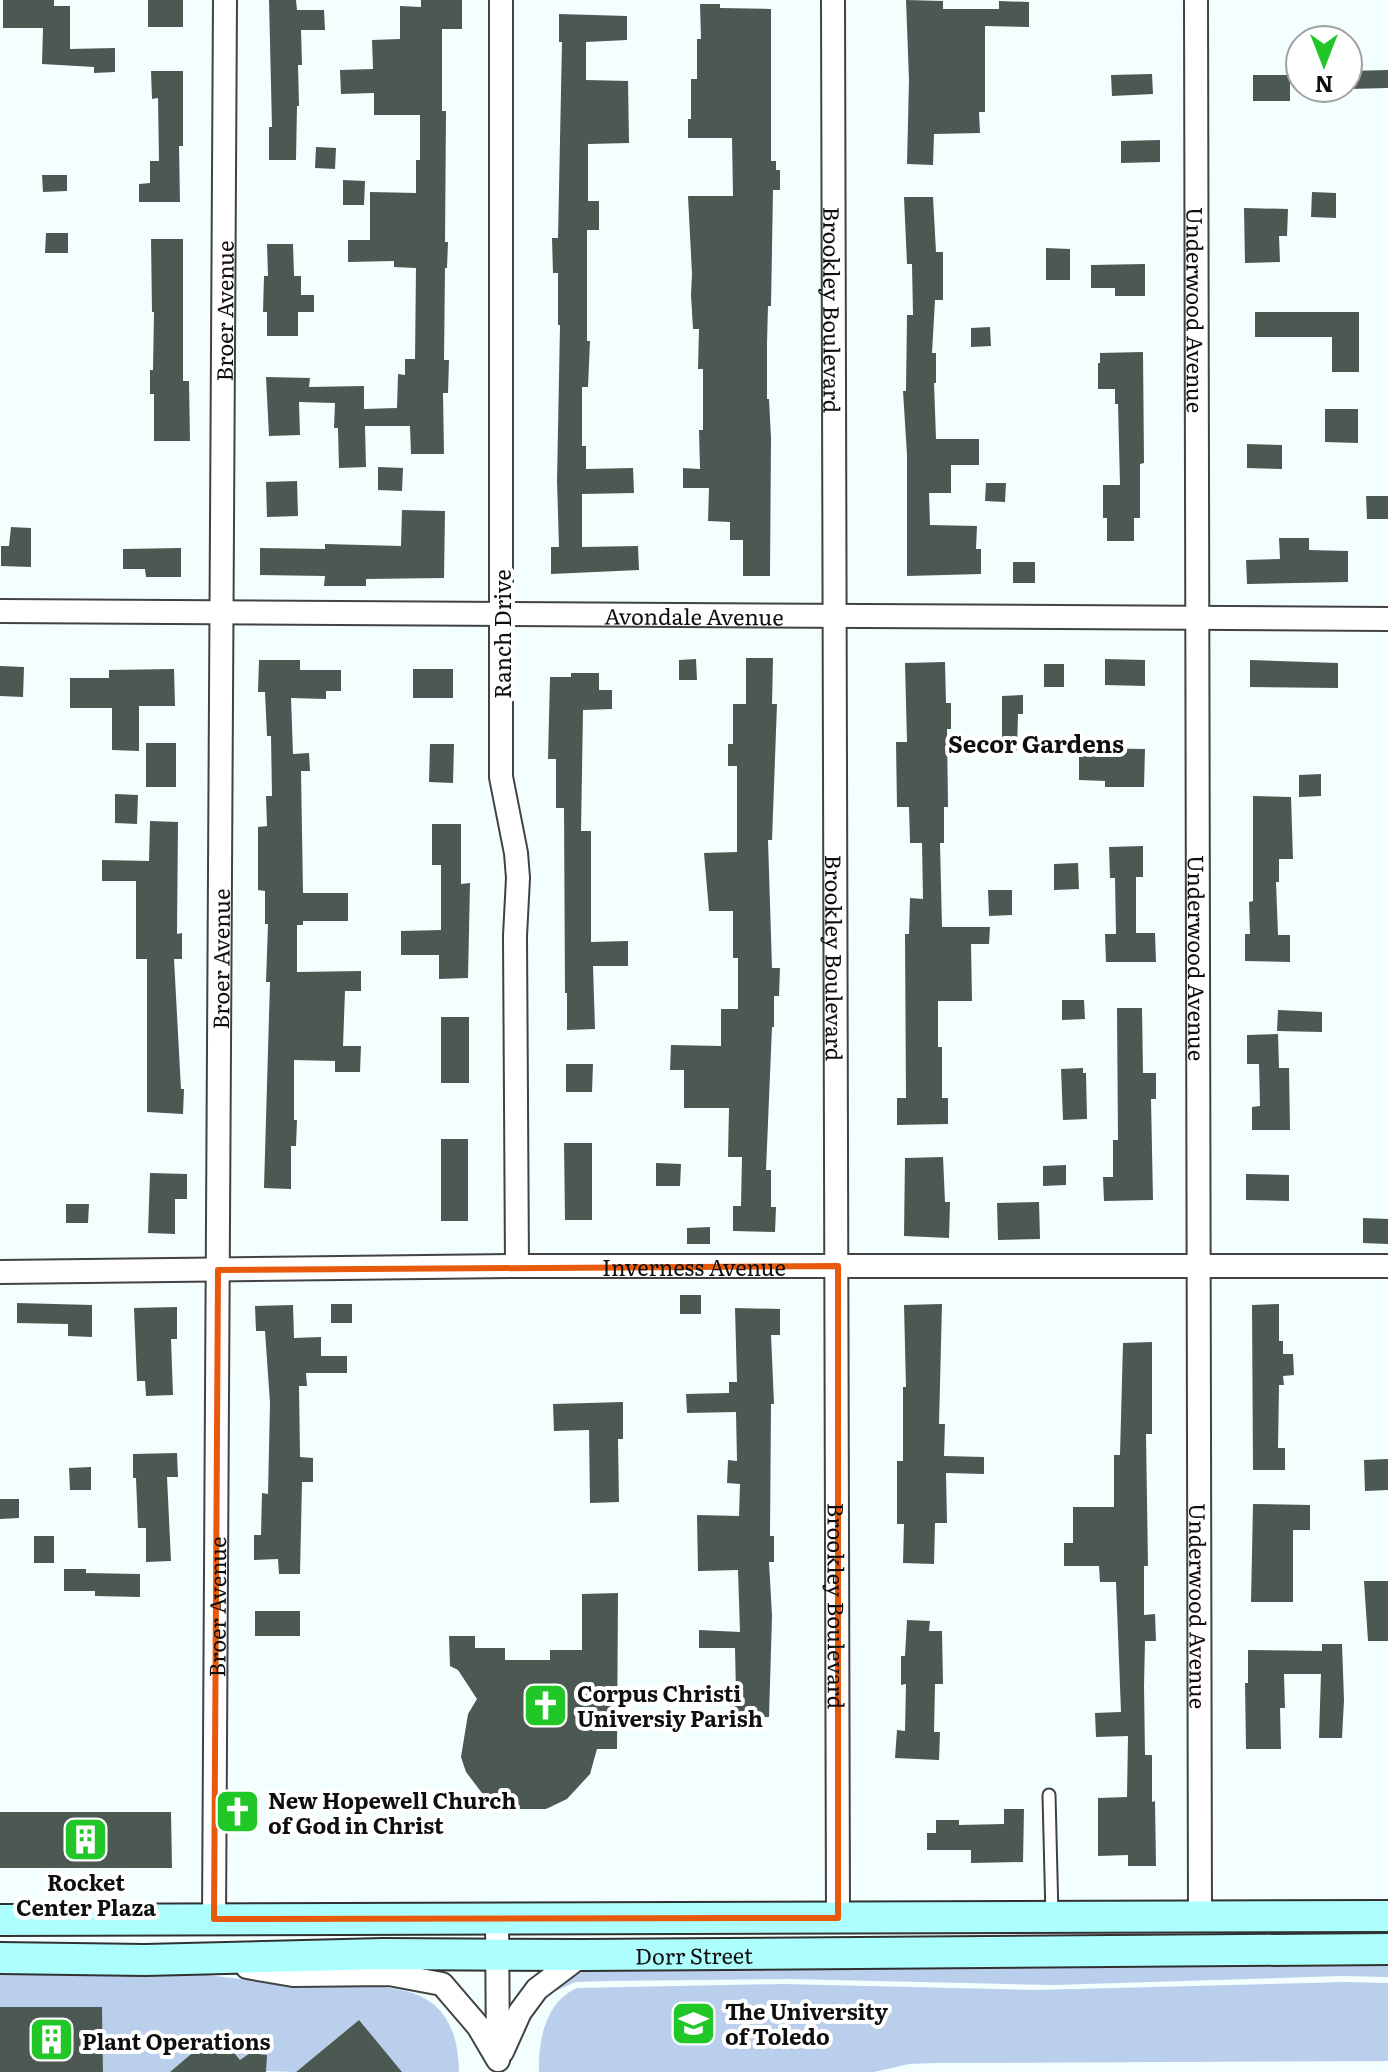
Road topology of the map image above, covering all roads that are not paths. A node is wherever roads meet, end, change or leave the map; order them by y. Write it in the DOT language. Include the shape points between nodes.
graph roads {
  1 [pos="225,0"];
  2 [pos="501,0"];
  3 [pos="833,0"];
  4 [pos="1196,0"];
  5 [pos="0,611"];
  6 [pos="222,611"];
  7 [pos="833,615"];
  8 [pos="501,616"];
  9 [pos="1199,616"];
  10 [pos="1388,619"];
  11 [pos="517,1266"];
  12 [pos="838,1266"];
  13 [pos="1197,1266"];
  14 [pos="1388,1266"];
  15 [pos="218,1270"];
  16 [pos="0,1272"];
  17 [pos="1049,1795"];
  18 [pos="1388,1916"];
  19 [pos="1052,1917"];
  20 [pos="1200,1917"];
  21 [pos="1323,1917"];
  22 [pos="497,1918"];
  23 [pos="838,1918"];
  24 [pos="214,1919"];
  25 [pos="0,1920"];
  26 [pos="1388,1949"];
  27 [pos="1114,1951"];
  28 [pos="497,1955"];
  29 [pos="582,1955"];
  30 [pos="0,1958"];
  31 [pos="201,1958"];
  32 [pos="498,2066"];
  1 -- 6 [label="street, Broer Avenue"];
  2 -- 8 [label="street, Ranch Drive"];
  3 -- 7 [label="street, Brookley Boulevard"];
  4 -- 9 [label="street, Underwood Avenue"];
  5 -- 6 [label="street, Avondale Avenue"];
  6 -- 8 [label="street, Avondale Avenue"];
  6 -- 15 [label="street, Broer Avenue"];
  7 -- 8 [label="street, Avondale Avenue"];
  7 -- 9 [label="street, Avondale Avenue"];
  7 -- 12 [label="street, Brookley Boulevard"];
  8 -- 11 [label="street, Ranch Drive" via="501,777 518,878"];
  9 -- 10 [label="street, Avondale Avenue"];
  9 -- 13 [label="street, Underwood Avenue"];
  11 -- 12 [label="street, Inverness Avenue"];
  11 -- 15 [label="street, Inverness Avenue"];
  12 -- 13 [label="street, Inverness Avenue"];
  12 -- 23 [label="street, Brookley Boulevard"];
  13 -- 14 [label="street, Inverness Avenue"];
  13 -- 20 [label="street, Underwood Avenue"];
  15 -- 16 [label="street, Inverness Avenue"];
  15 -- 24 [label="street, Broer Avenue"];
  17 -- 19 [label="lane"];
  18 -- 21 [label="main road, Dorr Street"];
  19 -- 20 [label="main road, Dorr Street"];
  19 -- 23 [label="main road, Dorr Street"];
  20 -- 21 [label="main road, Dorr Street"];
  21 -- 27 [label="main road" via="1317,1938 1233,1938"];
  22 -- 23 [label="main road, Dorr Street"];
  22 -- 24 [label="main road, Dorr Street"];
  22 -- 28 [label="street"];
  24 -- 25 [label="main road, Dorr Street"];
  26 -- 27 [label="main road, Dorr Street"];
  27 -- 29 [label="main road, Dorr Street"];
  28 -- 29 [label="main road, Dorr Street"];
  28 -- 31 [label="main road, Dorr Street"];
  28 -- 32 [label="street"];
  29 -- 32 [label="street" via="537,1989 520,2012"];
  30 -- 31 [label="main road, Dorr Street"];
  31 -- 32 [label="street" via="293,1975 389,1974 442,1984 478,2026"];
}
